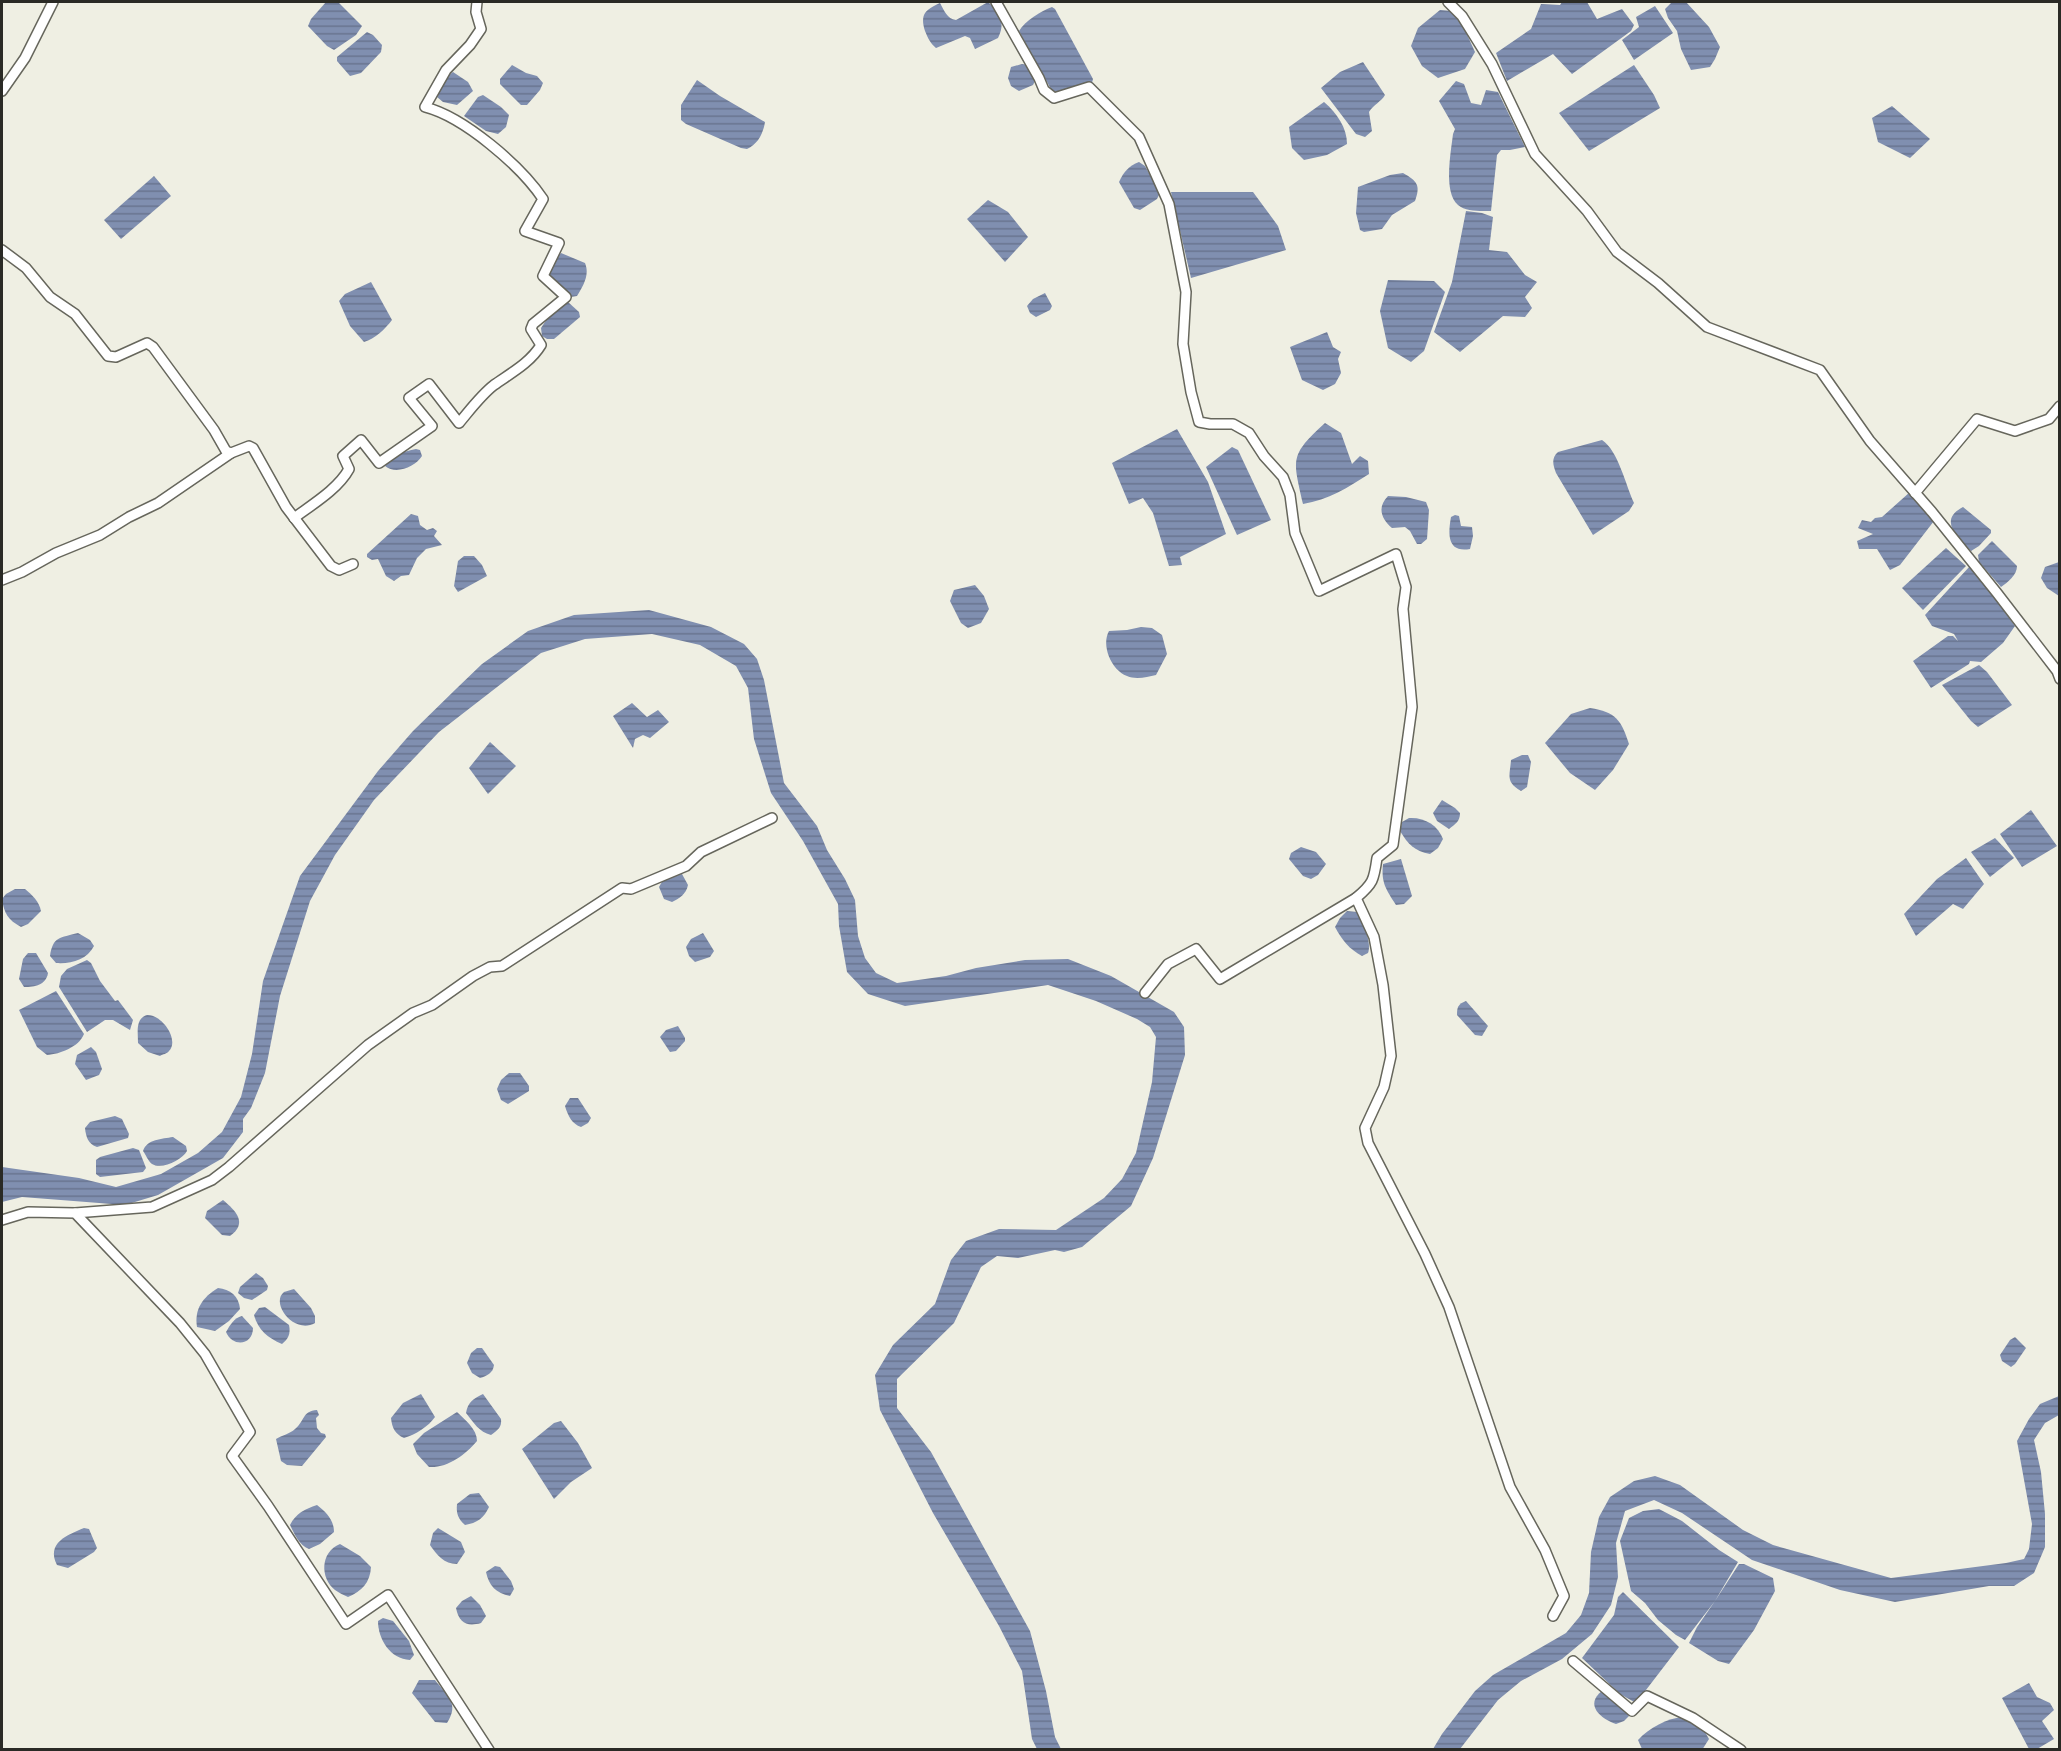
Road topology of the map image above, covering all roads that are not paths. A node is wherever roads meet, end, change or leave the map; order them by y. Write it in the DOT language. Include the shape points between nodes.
graph roads {
  1 [pos="53,2"];
  2 [pos="477,2"];
  3 [pos="996,2"];
  4 [pos="1448,2"];
  5 [pos="2,91"];
  6 [pos="2,250"];
  7 [pos="2060,406"];
  8 [pos="231,453"];
  9 [pos="1915,493"];
  10 [pos="294,518"];
  11 [pos="353,564"];
  12 [pos="2,580"];
  13 [pos="2060,679"];
  14 [pos="772,818"];
  15 [pos="1356,898"];
  16 [pos="1145,993"];
  17 [pos="75,1213"];
  18 [pos="2,1220"];
  19 [pos="1553,1616"];
  20 [pos="1574,1661"];
  21 [pos="489,1749"];
  22 [pos="1741,1749"];
  1 -- 5 [label="street" via="25,58"];
  2 -- 10 [label="street" via="481,29 446,70 425,107 460,123 531,182 543,200 525,231 559,243 543,276 566,297 532,324 541,345 538,351 492,386 459,423 429,384 409,399 432,426 379,463 361,440 343,456 349,469 345,475"];
  3 -- 15 [label="street" via="1044,90 1054,98 1089,87 1139,136 1169,204 1186,292 1183,344 1200,422 1233,424 1250,433 1283,477 1290,495 1295,533 1319,591 1396,554 1406,587 1403,609 1412,707 1393,845 1377,858 1371,886"];
  4 -- 9 [label="street" via="1462,16 1492,64 1535,154 1587,211 1617,252 1707,327 1820,370 1870,441"];
  6 -- 8 [label="street" via="26,268 50,297 75,314 108,356 116,357 147,343 153,347"];
  7 -- 9 [label="street" via="2049,419 2015,431 1977,419"];
  8 -- 10 [label="street" via="253,448"];
  8 -- 12 [label="street" via="158,503 100,535"];
  9 -- 13 [label="street" via="1998,593"];
  10 -- 11 [label="street" via="331,566 339,570"];
  14 -- 17 [label="street" via="701,852 686,866 622,888 502,966 473,976 432,1005 413,1013 368,1045 212,1180 152,1207"];
  15 -- 16 [label="street" via="1220,979 1196,949 1168,964"];
  15 -- 19 [label="street" via="1374,937 1391,1056 1384,1087 1365,1128 1368,1143 1449,1307 1510,1487 1545,1550 1564,1596"];
  17 -- 18 [label="street" via="28,1212"];
  17 -- 21 [label="street" via="205,1354 250,1432 232,1456 346,1624 388,1594"];
  20 -- 22 [label="street" via="1632,1712 1647,1696 1693,1718"];
}
